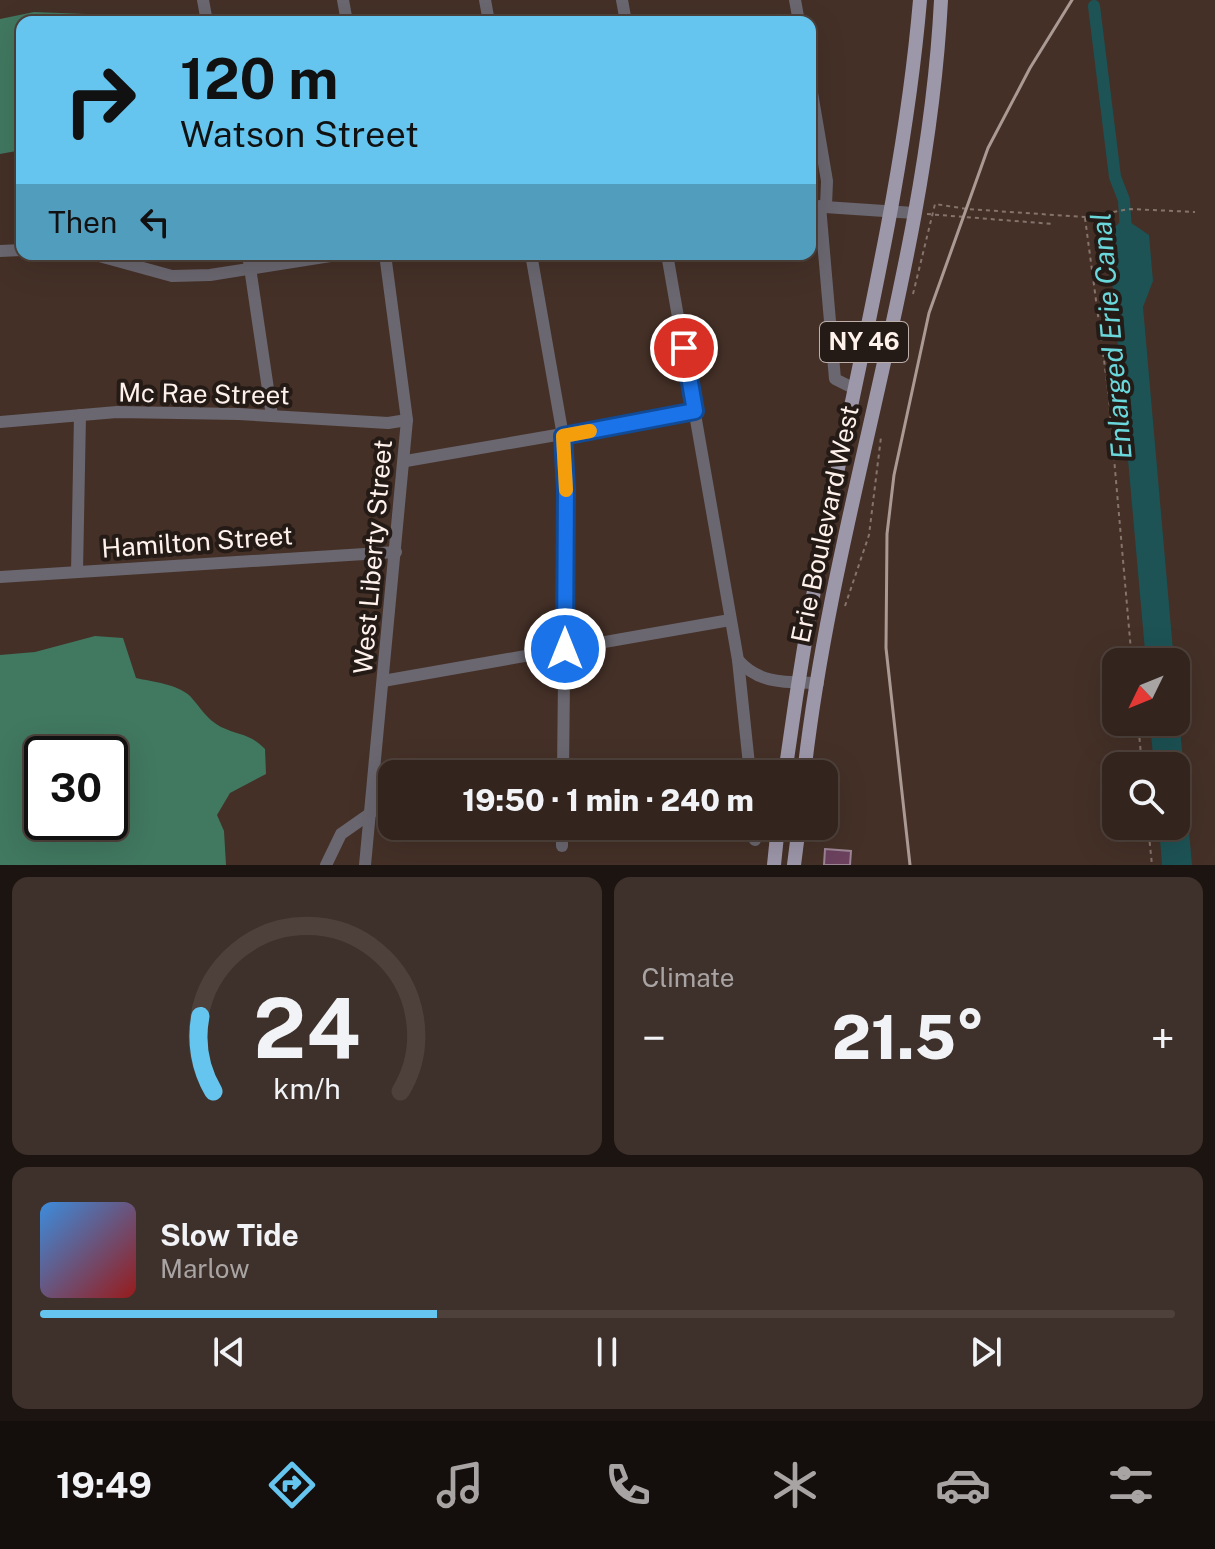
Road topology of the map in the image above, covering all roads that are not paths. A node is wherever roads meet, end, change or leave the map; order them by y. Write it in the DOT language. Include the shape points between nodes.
graph roads {
  1 [pos="920,0"];
  2 [pos="941,0"];
  3 [pos="816,116"];
  4 [pos="819,206"];
  5 [pos="892,212"];
  6 [pos="914,213"];
  7 [pos="114,260"];
  8 [pos="250,260"];
  9 [pos="309,260"];
  10 [pos="386,260"];
  11 [pos="532,260"];
  12 [pos="668,260"];
  13 [pos="252,270"];
  14 [pos="855,389"];
  15 [pos="695,411"];
  16 [pos="80,415"];
  17 [pos="272,416"];
  18 [pos="407,420"];
  19 [pos="0,422"];
  20 [pos="563,436"];
  21 [pos="406,461"];
  22 [pos="396,552"];
  23 [pos="77,572"];
  24 [pos="0,577"];
  25 [pos="730,620"];
  26 [pos="565,649"];
  27 [pos="738,660"];
  28 [pos="383,681"];
  29 [pos="798,682"];
  30 [pos="818,683"];
  31 [pos="563,760"];
  32 [pos="749,760"];
  33 [pos="787,760"];
  34 [pos="806,760"];
  35 [pos="371,813"];
  36 [pos="562,840"];
  37 [pos="777,840"];
  38 [pos="797,840"];
  39 [pos="562,846"];
  40 [pos="326,865"];
  41 [pos="365,865"];
  42 [pos="774,865"];
  43 [pos="794,865"];
  1 -- 5 [label="main road, Erie Boulevard West / NY 46"];
  2 -- 6 [label="main road, Erie Boulevard West / NY 46" via="930,122"];
  3 -- 4 [label="street" via="827,181"];
  4 -- 5 [label="street"];
  4 -- 14 [label="street" via="835,379"];
  5 -- 6 [label="street"];
  5 -- 14 [label="main road, Erie Boulevard West / NY 46"];
  6 -- 30 [label="main road, Erie Boulevard West / NY 46"];
  7 -- 13 [label="street" via="172,276"];
  8 -- 13 [label="street"];
  9 -- 13 [label="street"];
  10 -- 18 [label="street, West Liberty Street"];
  11 -- 20 [label="street"];
  12 -- 15 [label="street"];
  13 -- 17 [label="street"];
  14 -- 29 [label="main road, Erie Boulevard West / NY 46"];
  15 -- 20 [label="street"];
  15 -- 25 [label="street"];
  16 -- 17 [label="street, Mc Rae Street"];
  16 -- 19 [label="street, Mc Rae Street"];
  16 -- 23 [label="street"];
  17 -- 18 [label="street, Mc Rae Street"];
  18 -- 21 [label="street, West Liberty Street"];
  20 -- 21 [label="street"];
  20 -- 26 [label="street"];
  21 -- 22 [label="street, West Liberty Street"];
  22 -- 23 [label="street, Hamilton Street"];
  22 -- 28 [label="street, West Liberty Street"];
  23 -- 24 [label="street, Hamilton Street"];
  25 -- 26 [label="street"];
  25 -- 27 [label="street"];
  26 -- 28 [label="street"];
  26 -- 31 [label="street"];
  27 -- 29 [label="street" via="758,677"];
  27 -- 32 [label="street"];
  28 -- 35 [label="street, West Liberty Street"];
  29 -- 30 [label="street"];
  29 -- 33 [label="main road, Erie Boulevard West / NY 46"];
  30 -- 34 [label="main road, Erie Boulevard West / NY 46"];
  35 -- 40 [label="street" via="341,834"];
  35 -- 41 [label="street, West Liberty Street"];
  36 -- 39 [label="street"];
  37 -- 42 [label="main road"];
  38 -- 43 [label="main road"];
}
